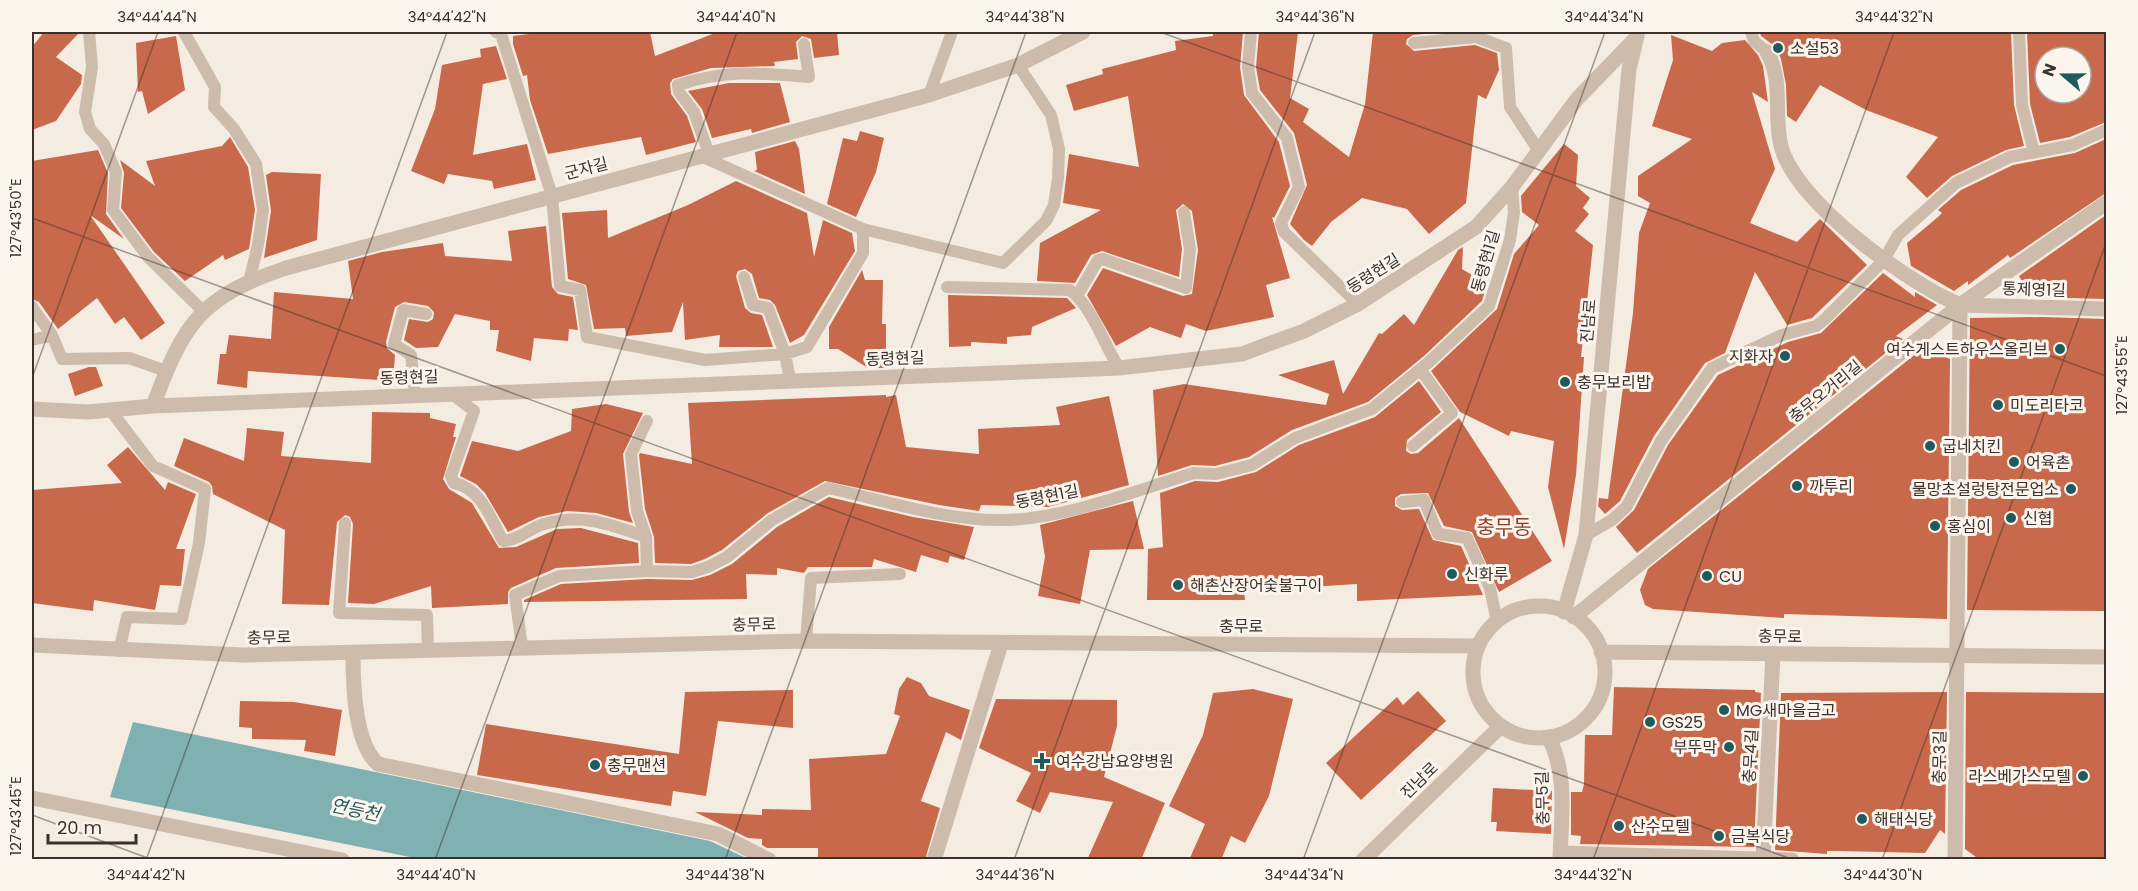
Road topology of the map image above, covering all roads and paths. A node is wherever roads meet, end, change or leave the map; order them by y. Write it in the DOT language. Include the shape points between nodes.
graph roads {
  1 [pos="89,32"];
  2 [pos="184,32"];
  3 [pos="496,32"];
  4 [pos="952,32"];
  5 [pos="1083,32"];
  6 [pos="1251,32"];
  7 [pos="1751,32"];
  8 [pos="2019,32"];
  9 [pos="1638,34"];
  10 [pos="1414,43"];
  11 [pos="804,44"];
  12 [pos="1767,52"];
  13 [pos="1018,65"];
  14 [pos="929,94"];
  15 [pos="2106,130"];
  16 [pos="1539,151"];
  17 [pos="2034,152"];
  18 [pos="705,155"];
  19 [pos="1512,187"];
  20 [pos="552,196"];
  21 [pos="2106,203"];
  22 [pos="1184,212"];
  23 [pos="863,229"];
  24 [pos="1884,260"];
  25 [pos="744,277"];
  26 [pos="249,282"];
  27 [pos="947,287"];
  28 [pos="1077,296"];
  29 [pos="1359,304"];
  30 [pos="1960,305"];
  31 [pos="32,307"];
  32 [pos="2106,309"];
  33 [pos="203,311"];
  34 [pos="426,314"];
  35 [pos="52,335"];
  36 [pos="32,340"];
  37 [pos="785,354"];
  38 [pos="1119,368"];
  39 [pos="1420,369"];
  40 [pos="166,371"];
  41 [pos="790,380"];
  42 [pos="452,394"];
  43 [pos="415,395"];
  44 [pos="153,406"];
  45 [pos="32,409"];
  46 [pos="111,411"];
  47 [pos="647,422"];
  48 [pos="1413,446"];
  49 [pos="1402,502"];
  50 [pos="345,523"];
  51 [pos="1587,535"];
  52 [pos="646,537"];
  53 [pos="647,571"];
  54 [pos="900,574"];
  55 [pos="1569,614"];
  56 [pos="1497,622"];
  57 [pos="806,641"];
  58 [pos="1001,644"];
  59 [pos="32,645"];
  60 [pos="522,646"];
  61 [pos="1478,646"];
  62 [pos="119,651"];
  63 [pos="428,651"];
  64 [pos="1600,652"];
  65 [pos="353,653"];
  66 [pos="1773,654"];
  67 [pos="1959,656"];
  68 [pos="2106,657"];
  69 [pos="1501,726"];
  70 [pos="1549,738"];
  71 [pos="32,798"];
  72 [pos="1560,856"];
  73 [pos="1763,859"];
  74 [pos="342,860"];
  75 [pos="769,860"];
  76 [pos="934,860"];
  77 [pos="1363,860"];
  78 [pos="1792,860"];
  79 [pos="1955,860"];
  1 -- 33 [label="lane" via="92,67 85,112 90,129 104,144 116,172 113,210 148,257"];
  2 -- 26 [label="lane" via="215,87 214,107 234,129 256,164 263,210"];
  3 -- 20 [label="lane" via="501,34"];
  4 -- 14 [label="lane"];
  5 -- 13 [label="street, 군자길"];
  6 -- 29 [label="lane" via="1248,67 1252,93 1287,138 1299,187 1281,223 1284,232"];
  7 -- 12 [label="lane"];
  8 -- 17 [label="lane" via="2022,105"];
  9 -- 16 [label="street, 동령현길" via="1577,99"];
  9 -- 51 [label="street, 진남로" via="1629,69"];
  10 -- 16 [label="lane" via="1476,37 1506,48 1510,107"];
  11 -- 18 [label="lane" via="809,77 738,71 678,85 694,112"];
  12 -- 24 [label="street" via="1776,72 1777,128 1791,166 1824,208"];
  13 -- 14 [label="street, 군자길"];
  13 -- 23 [label="lane" via="1051,115 1059,149 1054,205 1046,221 1003,263"];
  14 -- 18 [label="street, 군자길"];
  15 -- 17 [label="lane" via="2073,145"];
  16 -- 19 [label="street, 동령현길"];
  17 -- 24 [label="lane" via="2010,157 1956,183 1898,235"];
  18 -- 20 [label="street, 군자길"];
  18 -- 23 [label="lane"];
  19 -- 29 [label="street, 동령현길" via="1476,227"];
  19 -- 39 [label="lane, 동령현1길" via="1510,240 1489,306"];
  20 -- 26 [label="street, 군자길" via="286,268"];
  20 -- 37 [label="lane" via="560,286 580,290 587,338 705,360"];
  21 -- 30 [label="street, 충무오거리길"];
  22 -- 28 [label="lane" via="1190,249 1186,288 1098,260"];
  23 -- 37 [label="lane" via="863,253 821,325 807,347"];
  24 -- 30 [label="street" via="1938,296"];
  24 -- 51 [label="lane" via="1816,326 1782,335 1712,368 1661,441 1627,506"];
  25 -- 37 [label="lane" via="753,305 768,309"];
  26 -- 33 [label="street, 군자길" via="225,293"];
  27 -- 28 [label="lane" via="1070,290"];
  28 -- 38 [label="lane" via="1084,302"];
  29 -- 38 [label="street, 동령현길" via="1304,331 1242,354"];
  30 -- 32 [label="street, 통제영1길"];
  30 -- 55 [label="street, 충무오거리길"];
  30 -- 67 [label="street"];
  31 -- 35 [label="lane"];
  33 -- 40 [label="street, 군자길"];
  34 -- 43 [label="lane" via="403,310 394,344 411,355"];
  35 -- 36 [label="lane"];
  35 -- 40 [label="lane" via="62,359 129,358"];
  37 -- 41 [label="lane"];
  38 -- 41 [label="street, 동령현길"];
  39 -- 48 [label="lane" via="1452,413"];
  39 -- 53 [label="lane, 동령현1길" via="1372,409 1318,427 1252,465 1233,471 1194,473 1064,511 1006,520 947,513 828,488 772,520 727,557 708,567 692,572"];
  40 -- 44 [label="street, 군자길"];
  41 -- 42 [label="street, 동령현길"];
  42 -- 43 [label="street, 동령현길"];
  42 -- 52 [label="lane" via="474,411 451,476 454,483 476,494 503,541 513,541 559,519 580,518"];
  43 -- 44 [label="street, 동령현길"];
  44 -- 46 [label="street, 동령현길"];
  45 -- 46 [label="street, 동령현길" via="67,413"];
  46 -- 62 [label="lane" via="153,466 205,489 199,543 182,619 127,617"];
  47 -- 52 [label="lane" via="631,454 637,511"];
  49 -- 56 [label="lane" via="1424,500 1438,534 1467,538 1490,588"];
  50 -- 63 [label="lane" via="339,613 427,615"];
  51 -- 55 [label="street, 진남로"];
  52 -- 53 [label="lane"];
  53 -- 60 [label="lane, 동령현1길" via="560,576 516,595"];
  54 -- 57 [label="lane" via="811,578"];
  55 -- 56 [label="street" via="1550,608 1522,609"];
  55 -- 64 [label="street" via="1588,628"];
  56 -- 61 [label="street"];
  57 -- 58 [label="street, 충무로"];
  57 -- 60 [label="street, 충무로"];
  58 -- 61 [label="street, 충무로"];
  58 -- 76 [label="street"];
  59 -- 62 [label="street, 충무로"];
  60 -- 63 [label="street, 충무로"];
  61 -- 69 [label="street" via="1474,660 1475,689 1488,715"];
  62 -- 65 [label="street, 충무로" via="242,656"];
  63 -- 65 [label="street, 충무로"];
  64 -- 66 [label="street, 충무로"];
  64 -- 70 [label="street" via="1604,677 1593,710 1566,733"];
  65 -- 75 [label="street" via="358,717 368,752 378,764 718,834"];
  66 -- 67 [label="street, 충무로"];
  66 -- 73 [label="street, 충무4길"];
  67 -- 68 [label="street, 충무로"];
  67 -- 79 [label="street, 충무3길"];
  69 -- 70 [label="street" via="1516,734"];
  69 -- 77 [label="street, 진남로"];
  70 -- 72 [label="street, 충무5길" via="1562,777"];
  71 -- 74 [label="street"];
  72 -- 73 [label="street"];
  73 -- 78 [label="street"];
}
